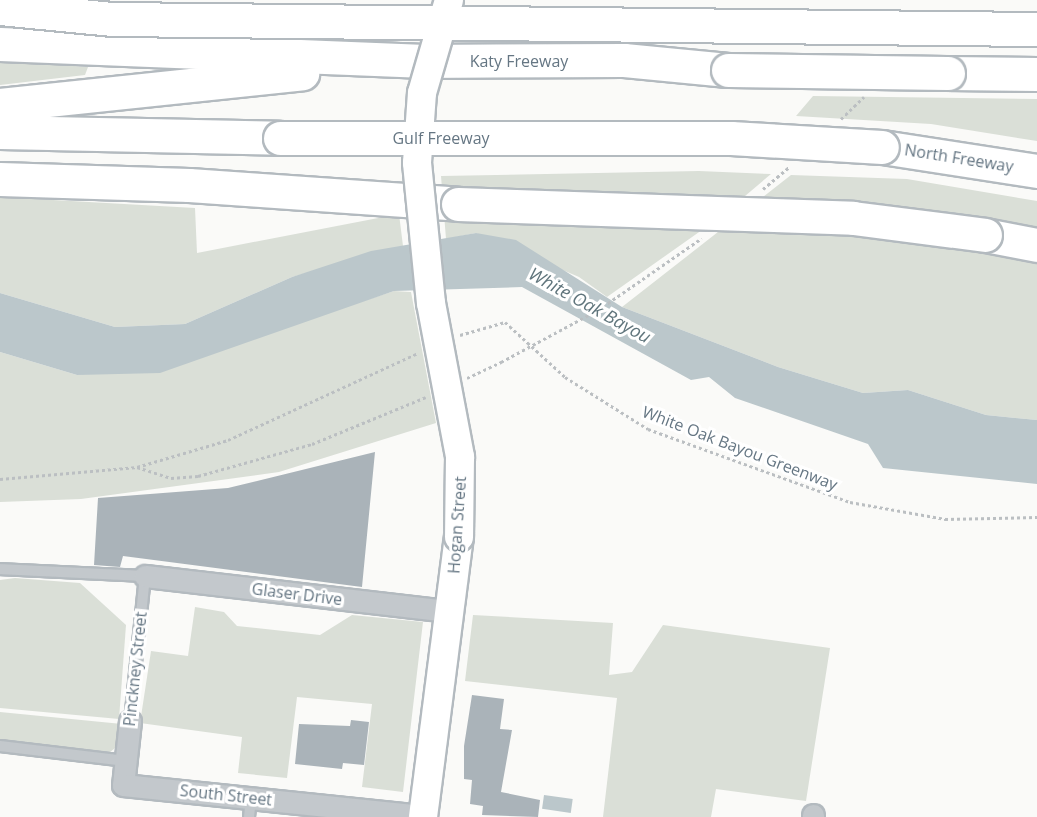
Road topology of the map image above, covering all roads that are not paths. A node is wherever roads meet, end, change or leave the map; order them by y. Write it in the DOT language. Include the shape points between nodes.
graph roads {
  1 [pos="82,0"];
  2 [pos="448,0"];
  3 [pos="0,1"];
  4 [pos="0,8"];
  5 [pos="1037,29"];
  6 [pos="0,44"];
  7 [pos="419,61"];
  8 [pos="1037,74"];
  9 [pos="0,105"];
  10 [pos="0,132"];
  11 [pos="882,147"];
  12 [pos="1037,171"];
  13 [pos="0,179"];
  14 [pos="1037,245"];
  15 [pos="0,569"];
  16 [pos="145,576"];
  17 [pos="449,611"];
  18 [pos="130,720"];
  19 [pos="0,746"];
  20 [pos="126,760"];
  21 [pos="250,808"];
  22 [pos="424,817"];
  1 -- 3 [label="highway"];
  2 -- 17 [label="main road, Hogan Street, bridge" via="422,93 417,163 430,291 460,457 459,537"];
  4 -- 5 [label="highway, bridge" via="112,19"];
  6 -- 7 [label="highway, Katy Freeway"];
  7 -- 8 [label="highway, Katy Freeway, bridge" via="624,60 728,70"];
  7 -- 9 [label="highway"];
  10 -- 11 [label="highway, Gulf Freeway, bridge" via="280,138 731,138"];
  11 -- 12 [label="highway, North Freeway"];
  13 -- 14 [label="highway, bridge" via="189,185 458,204 853,218"];
  15 -- 16 [label="lane"];
  16 -- 17 [label="street, Glaser Drive"];
  16 -- 18 [label="lane, Pinckney Street"];
  17 -- 22 [label="main road, Hogan Street"];
  18 -- 20 [label="street, Pinckney Street"];
  19 -- 20 [label="lane"];
  20 -- 21 [label="street, South Street" via="123,785"];
  21 -- 22 [label="street, South Street"];
}
